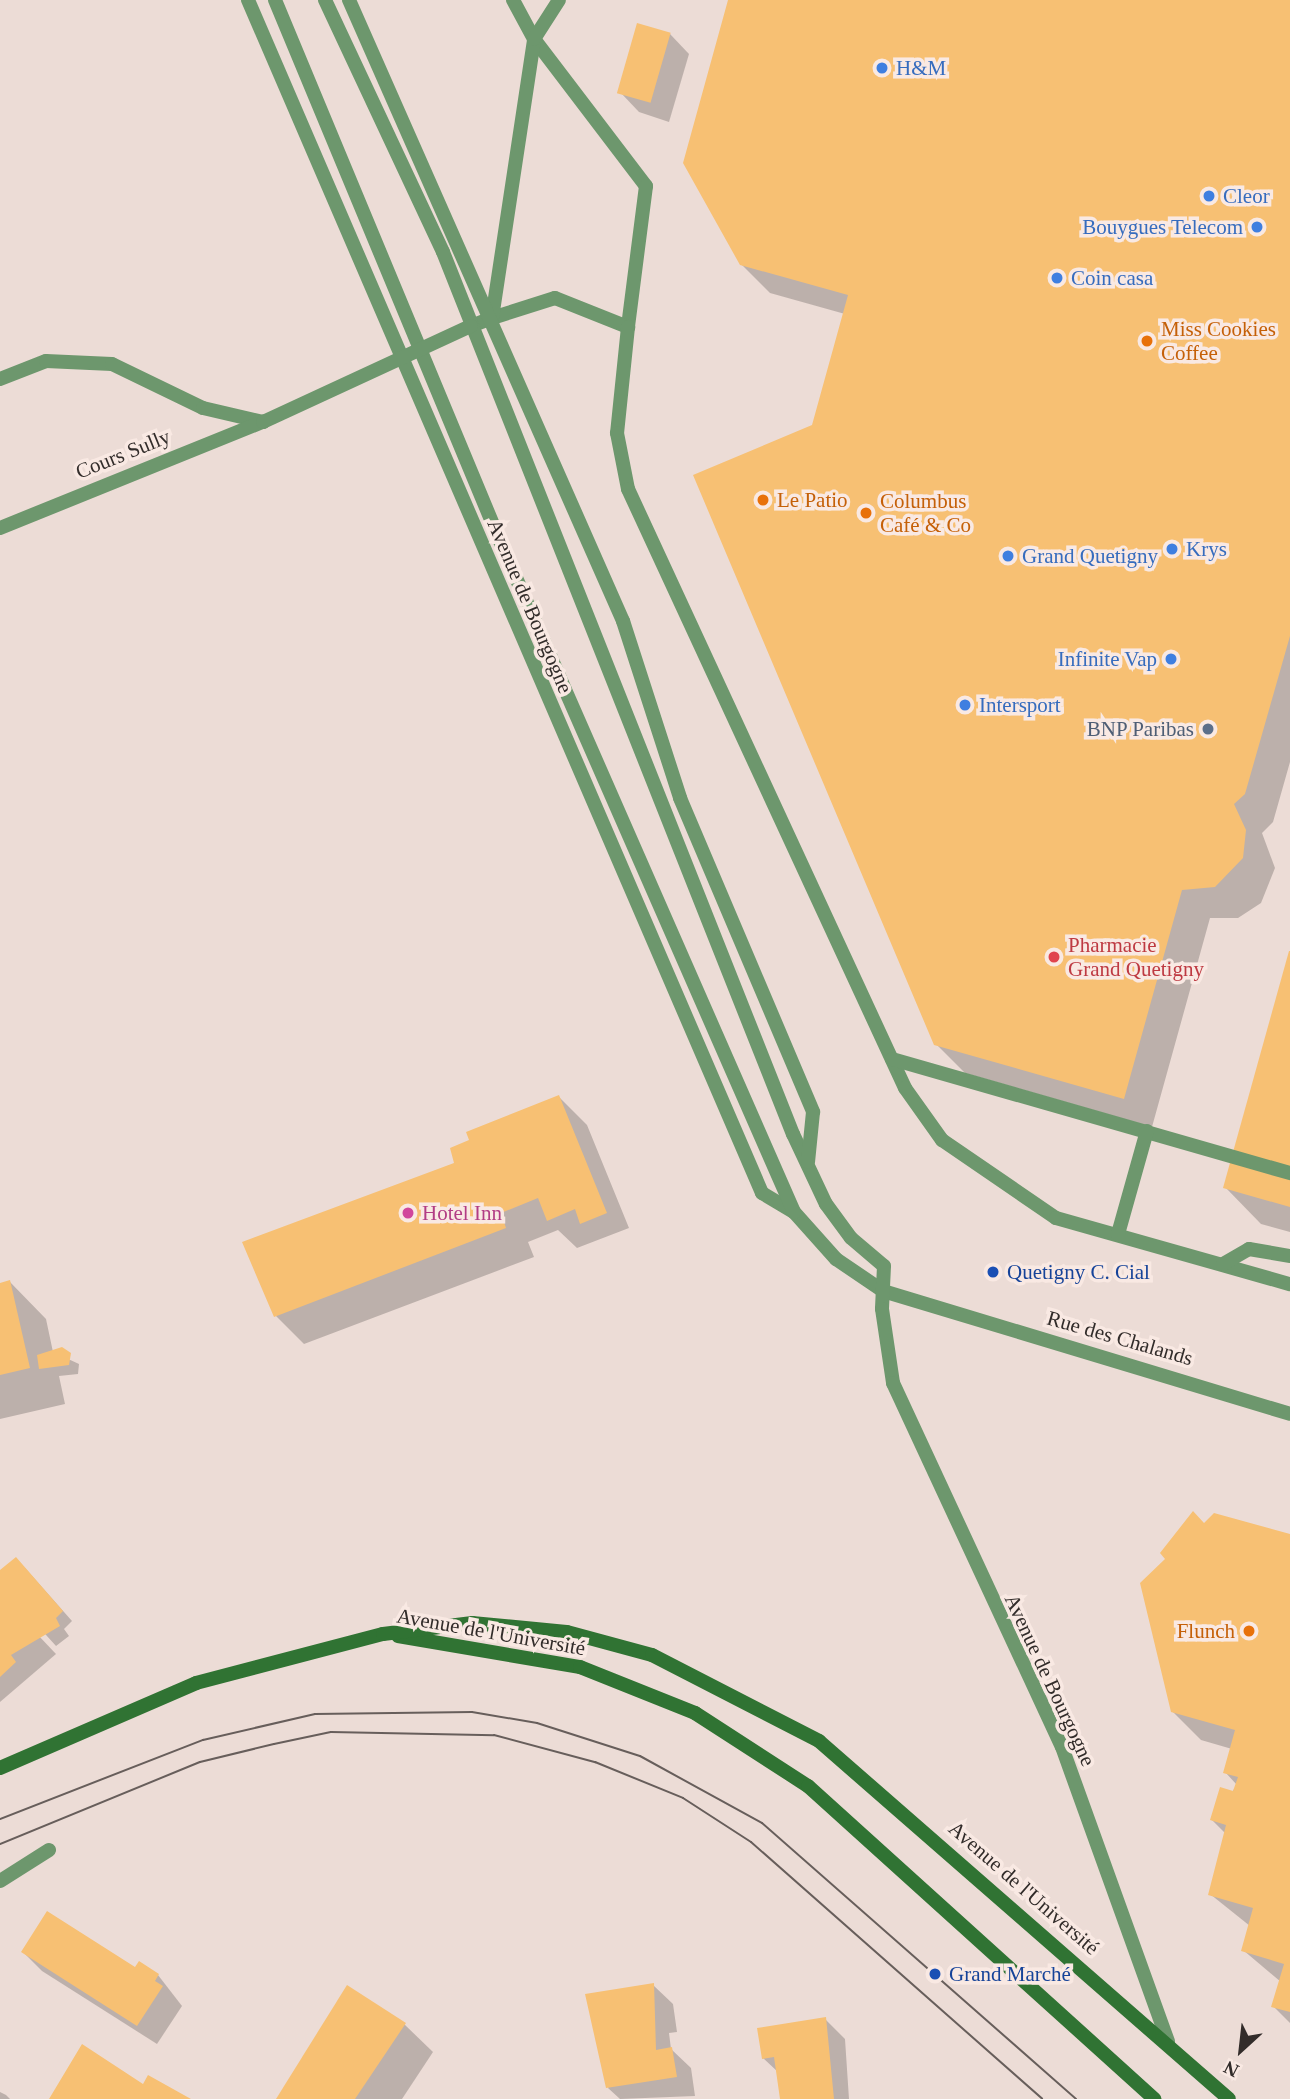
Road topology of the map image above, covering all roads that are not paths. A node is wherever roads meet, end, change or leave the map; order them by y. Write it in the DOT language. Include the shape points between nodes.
graph roads {
  1 [pos="248,0"];
  2 [pos="275,0"];
  3 [pos="325,0"];
  4 [pos="349,0"];
  5 [pos="513,0"];
  6 [pos="559,0"];
  7 [pos="534,39"];
  8 [pos="492,318"];
  9 [pos="471,326"];
  10 [pos="628,327"];
  11 [pos="422,349"];
  12 [pos="401,359"];
  13 [pos="1,374"];
  14 [pos="263,422"];
  15 [pos="0,528"];
  16 [pos="892,1059"];
  17 [pos="1147,1131"];
  18 [pos="808,1162"];
  19 [pos="1290,1172"];
  20 [pos="794,1212"];
  21 [pos="1118,1234"];
  22 [pos="1290,1256"];
  23 [pos="1223,1264"];
  24 [pos="1290,1284"];
  25 [pos="883,1291"];
  26 [pos="937,1307"];
  27 [pos="1290,1414"];
  28 [pos="383,1634"];
  29 [pos="0,1768"];
  30 [pos="49,1850"];
  31 [pos="0,1881"];
  32 [pos="1168,2042"];
  33 [pos="1154,2099"];
  34 [pos="1229,2099"];
  1 -- 12 [label="street, Avenue de Bourgogne"];
  2 -- 11 [label="street, Avenue de Bourgogne"];
  3 -- 9 [label="street"];
  4 -- 8 [label="street"];
  5 -- 7 [label="street"];
  6 -- 7 [label="street"];
  7 -- 8 [label="street"];
  7 -- 10 [label="street" via="646,186"];
  8 -- 9 [label="street, Cours Sully"];
  8 -- 10 [label="street, Cours Sully" via="555,298"];
  8 -- 18 [label="street" via="623,621 680,799 813,1112"];
  9 -- 11 [label="street, Cours Sully"];
  9 -- 18 [label="street" via="734,993"];
  10 -- 16 [label="street" via="617,433 628,489"];
  11 -- 12 [label="street, Cours Sully"];
  11 -- 20 [label="street, Avenue de Bourgogne"];
  12 -- 14 [label="street, Cours Sully"];
  12 -- 20 [label="street, Avenue de Bourgogne" via="762,1193"];
  13 -- 14 [label="street" via="46,361 111,364 203,408"];
  14 -- 15 [label="street, Cours Sully"];
  16 -- 17 [label="street"];
  16 -- 21 [label="street" via="942,1140 995,1181 1056,1217"];
  17 -- 19 [label="street"];
  17 -- 21 [label="street"];
  18 -- 25 [label="street, Avenue de Bourgogne" via="851,1238 884,1266"];
  20 -- 25 [label="street, Avenue de Bourgogne" via="836,1259"];
  21 -- 23 [label="street"];
  22 -- 23 [label="street" via="1249,1249"];
  23 -- 24 [label="street"];
  25 -- 26 [label="street, Avenue de Bourgogne"];
  25 -- 32 [label="street, Avenue de Bourgogne" via="893,1383 1062,1747"];
  26 -- 27 [label="street, Rue des Chalands"];
  28 -- 29 [label="main road" via="195,1683"];
  28 -- 32 [label="main road, Avenue de l'Université" via="472,1623 567,1632 652,1655 743,1698 819,1741"];
  28 -- 33 [label="main road, Avenue de l'Université" via="579,1667 695,1713 808,1786"];
  30 -- 31 [label="street"];
  32 -- 34 [label="main road, Avenue de l'Université"];
}
